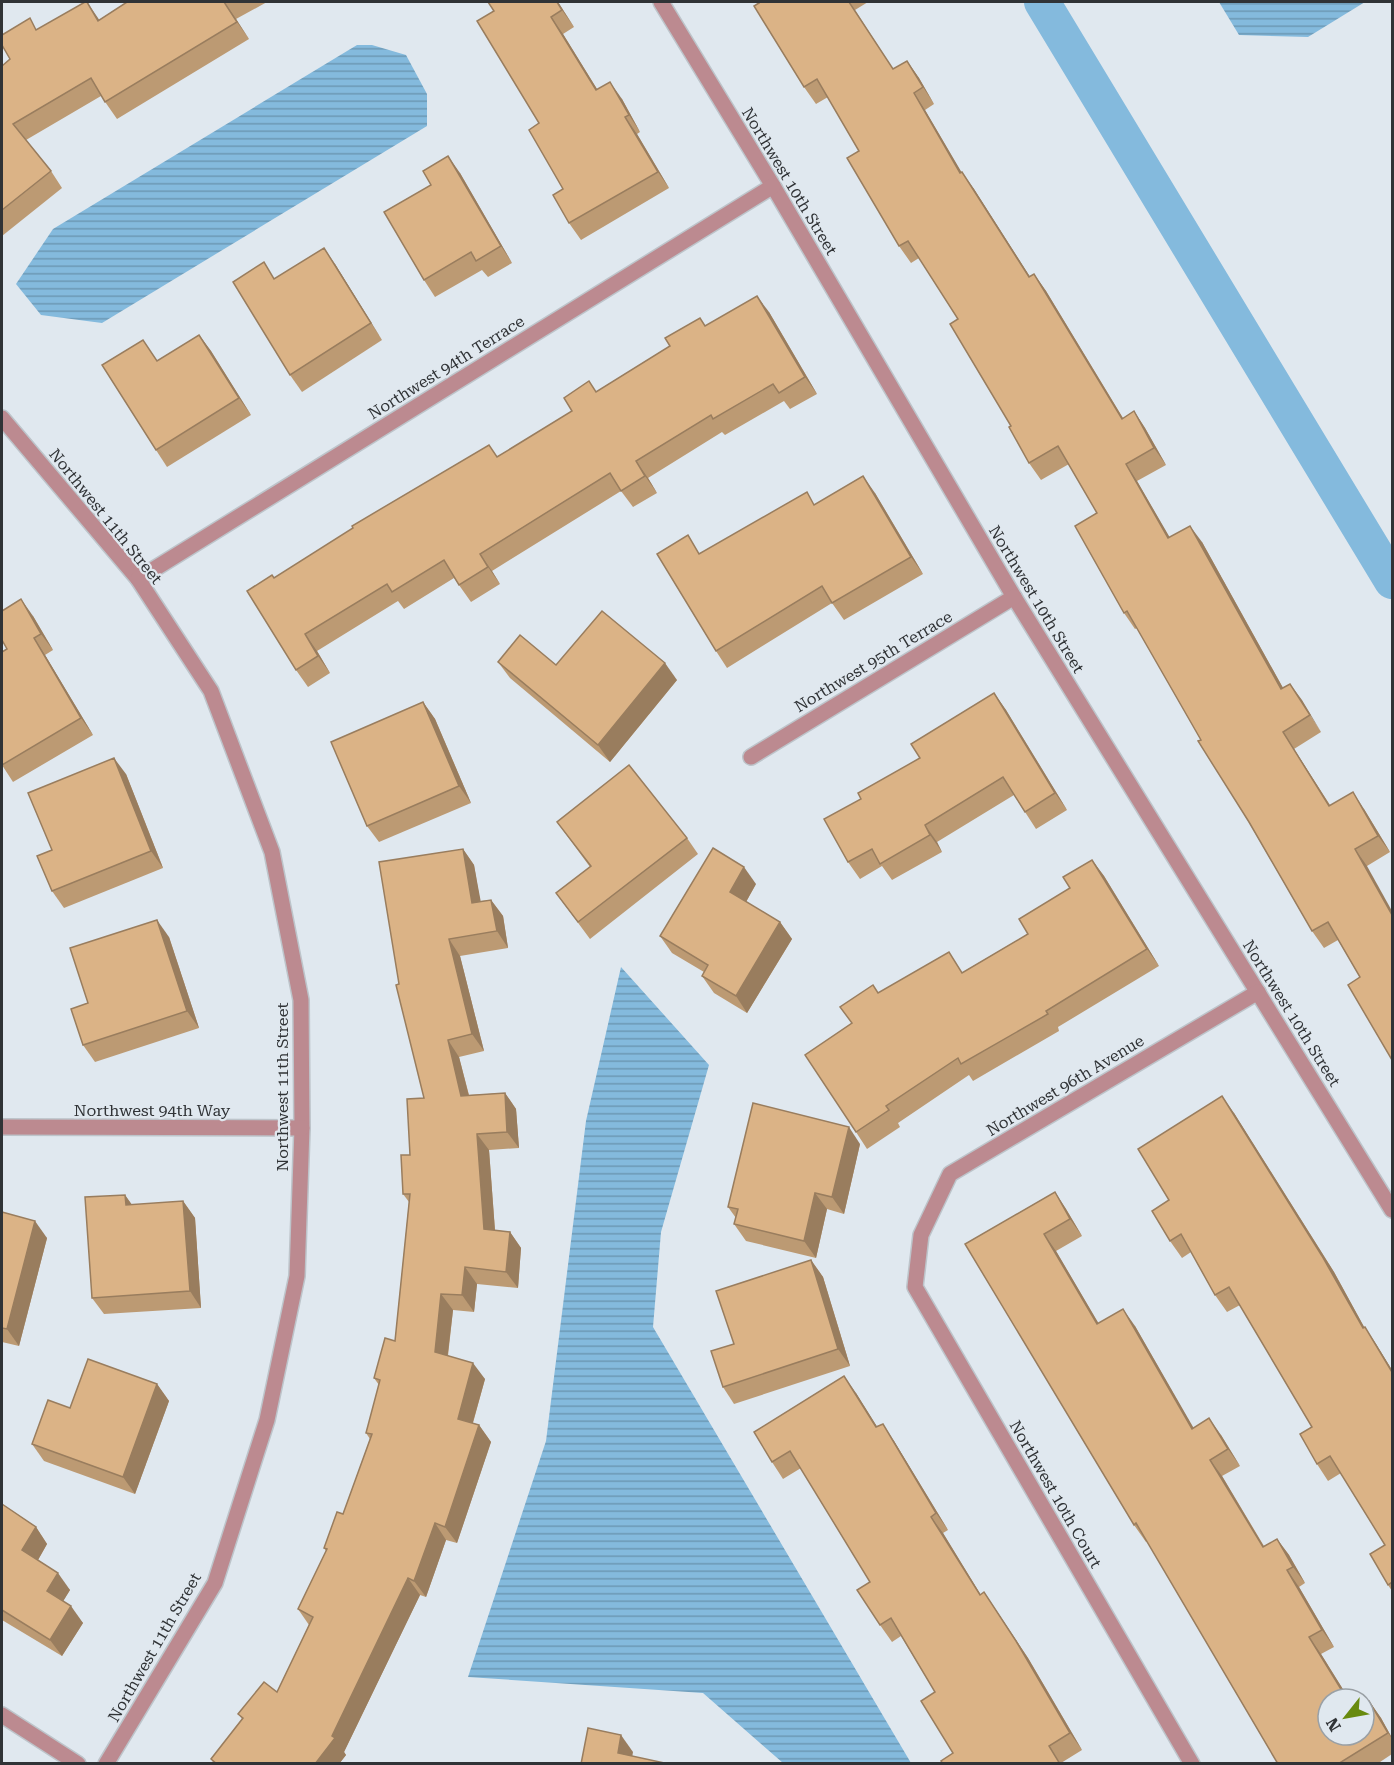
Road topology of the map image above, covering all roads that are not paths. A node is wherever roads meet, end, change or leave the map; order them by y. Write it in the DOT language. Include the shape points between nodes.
graph roads {
  1 [pos="661,2"];
  2 [pos="774,186"];
  3 [pos="2,418"];
  4 [pos="138,579"];
  5 [pos="1014,597"];
  6 [pos="751,757"];
  7 [pos="1258,992"];
  8 [pos="2,1127"];
  9 [pos="302,1128"];
  10 [pos="1392,1210"];
  11 [pos="921,1235"];
  12 [pos="2,1715"];
  13 [pos="78,1764"];
  14 [pos="106,1764"];
  15 [pos="1192,1764"];
  1 -- 2 [label="street, Northwest 10th Street"];
  2 -- 4 [label="street, Northwest 94th Terrace"];
  2 -- 5 [label="street, Northwest 10th Street"];
  3 -- 4 [label="street, Northwest 11th Street"];
  4 -- 9 [label="street, Northwest 11th Street" via="212,691 272,852 302,1000"];
  5 -- 6 [label="street, Northwest 95th Terrace"];
  5 -- 7 [label="street, Northwest 10th Street"];
  7 -- 10 [label="street, Northwest 10th Street"];
  7 -- 11 [label="street, Northwest 96th Avenue" via="950,1174"];
  8 -- 9 [label="street, Northwest 94th Way"];
  9 -- 14 [label="street, Northwest 11th Street" via="297,1276 267,1420 215,1583"];
  11 -- 15 [label="street, Northwest 10th Court" via="915,1287"];
  12 -- 13 [label="street"];
}
